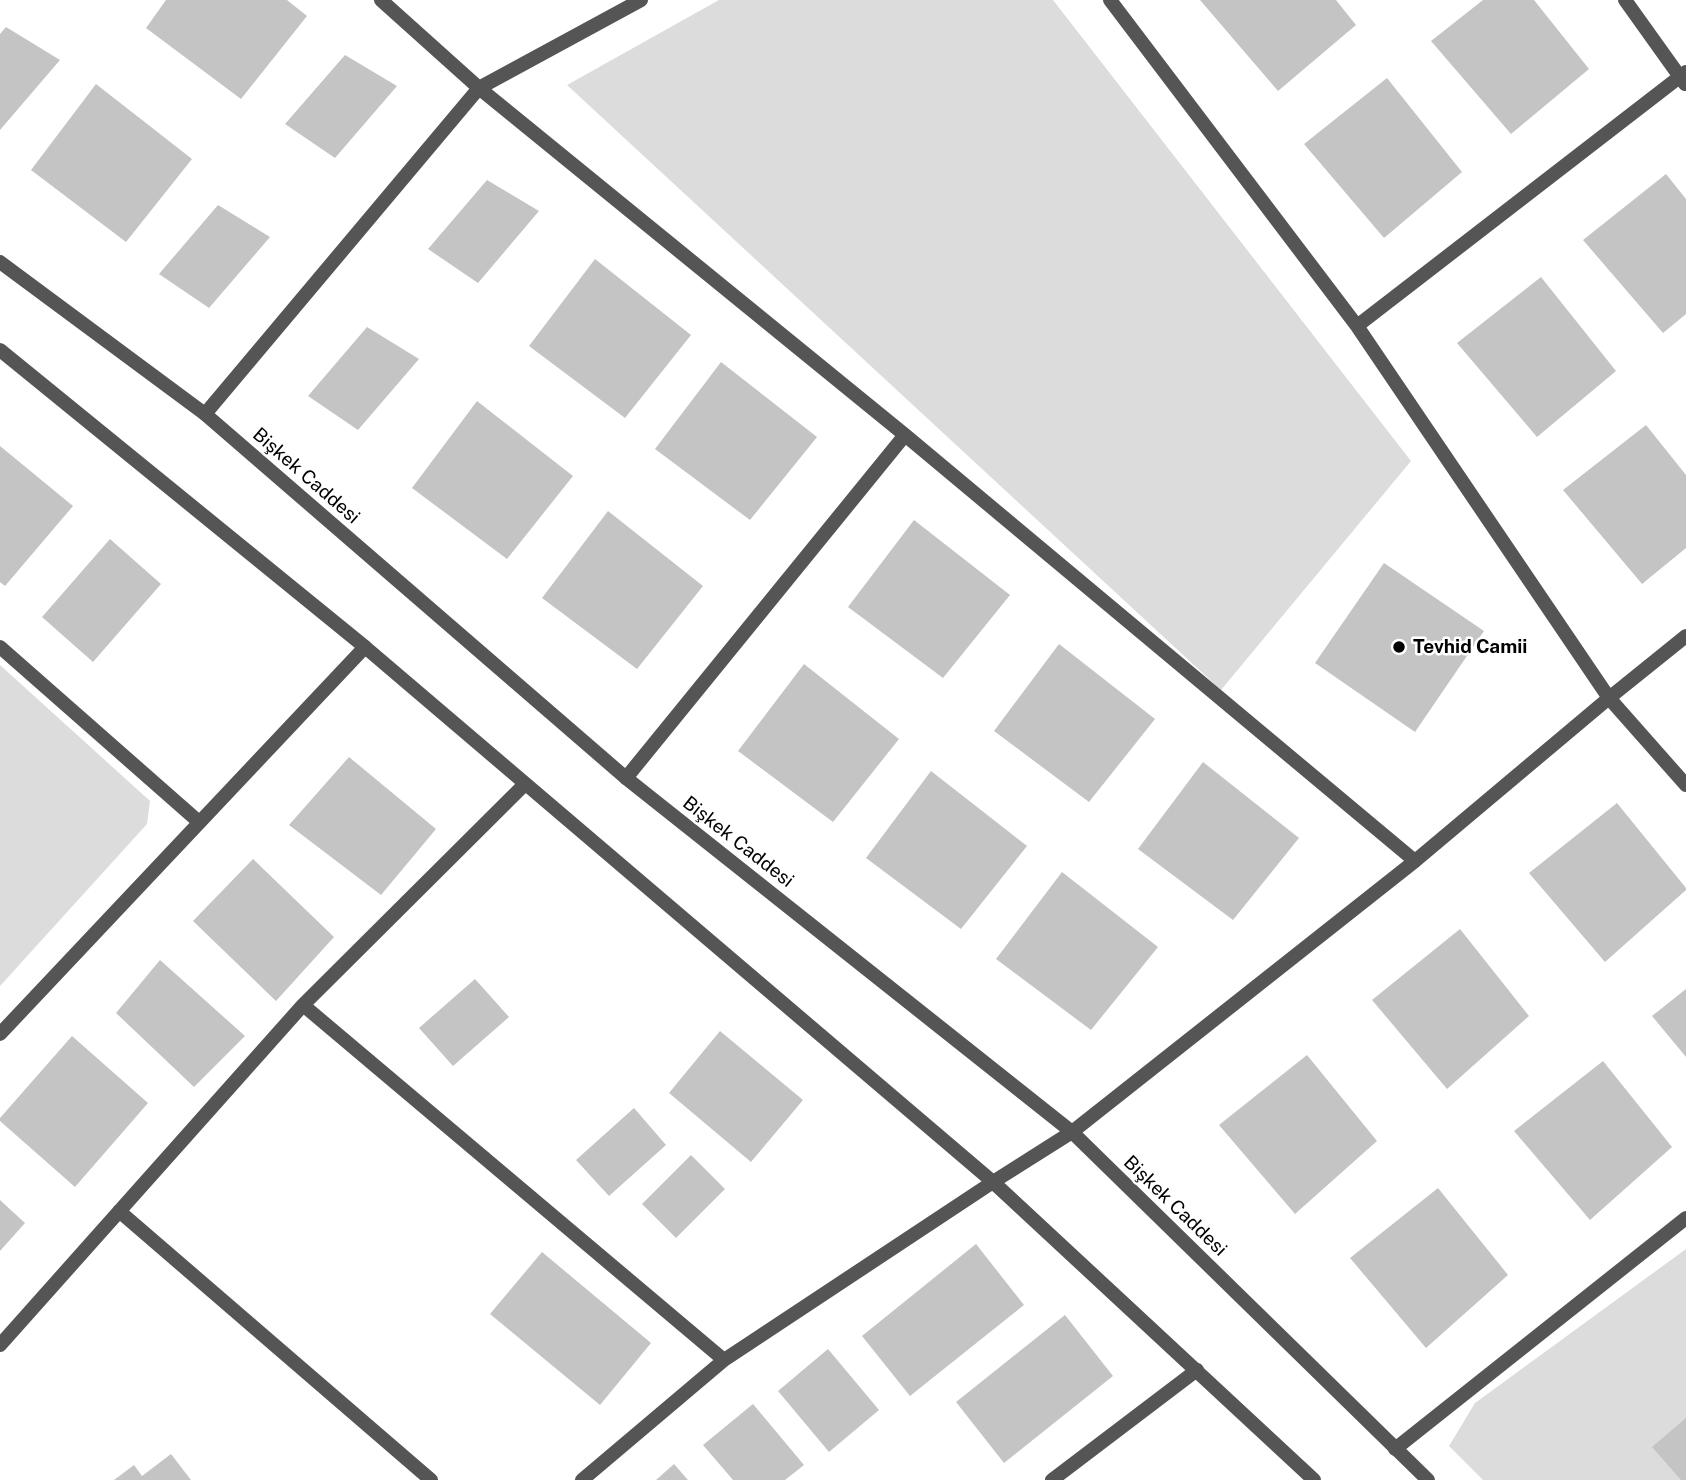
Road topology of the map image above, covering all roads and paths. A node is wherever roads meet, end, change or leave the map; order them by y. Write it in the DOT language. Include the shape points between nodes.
graph roads {
  1 [pos="381,0"];
  2 [pos="641,0"];
  3 [pos="1110,0"];
  4 [pos="1625,0"];
  5 [pos="1684,78"];
  6 [pos="479,88"];
  7 [pos="0,262"];
  8 [pos="1357,326"];
  9 [pos="0,350"];
  10 [pos="205,414"];
  11 [pos="905,436"];
  12 [pos="1686,636"];
  13 [pos="0,647"];
  14 [pos="365,647"];
  15 [pos="1609,698"];
  16 [pos="626,778"];
  17 [pos="525,784"];
  18 [pos="1686,785"];
  19 [pos="199,822"];
  20 [pos="1415,861"];
  21 [pos="303,1005"];
  22 [pos="0,1034"];
  23 [pos="1072,1132"];
  24 [pos="993,1182"];
  25 [pos="119,1211"];
  26 [pos="1686,1218"];
  27 [pos="0,1345"];
  28 [pos="724,1360"];
  29 [pos="1197,1370"];
  30 [pos="1395,1448"];
  31 [pos="431,1480"];
  32 [pos="582,1480"];
  33 [pos="1052,1480"];
  34 [pos="1314,1480"];
  35 [pos="1428,1480"];
  1 -- 6 [label="street"];
  2 -- 6 [label="street"];
  3 -- 8 [label="street"];
  4 -- 5 [label="street"];
  5 -- 8 [label="street"];
  6 -- 10 [label="street"];
  6 -- 11 [label="street"];
  7 -- 10 [label="street, Bişkek Caddesi"];
  8 -- 15 [label="street"];
  9 -- 14 [label="street"];
  10 -- 16 [label="street, Bişkek Caddesi"];
  11 -- 16 [label="street"];
  11 -- 20 [label="street"];
  12 -- 15 [label="street"];
  13 -- 19 [label="street"];
  14 -- 17 [label="street"];
  14 -- 19 [label="street"];
  15 -- 18 [label="street"];
  15 -- 20 [label="street"];
  16 -- 23 [label="street, Bişkek Caddesi"];
  17 -- 21 [label="street"];
  17 -- 24 [label="street"];
  19 -- 22 [label="street"];
  20 -- 23 [label="street"];
  21 -- 25 [label="street"];
  21 -- 28 [label="street"];
  23 -- 24 [label="street"];
  23 -- 30 [label="street, Bişkek Caddesi"];
  24 -- 28 [label="street"];
  24 -- 29 [label="street"];
  25 -- 27 [label="street"];
  25 -- 31 [label="street"];
  26 -- 30 [label="street"];
  28 -- 32 [label="street"];
  29 -- 33 [label="street"];
  29 -- 34 [label="street"];
  30 -- 35 [label="street, Bişkek Caddesi"];
}
